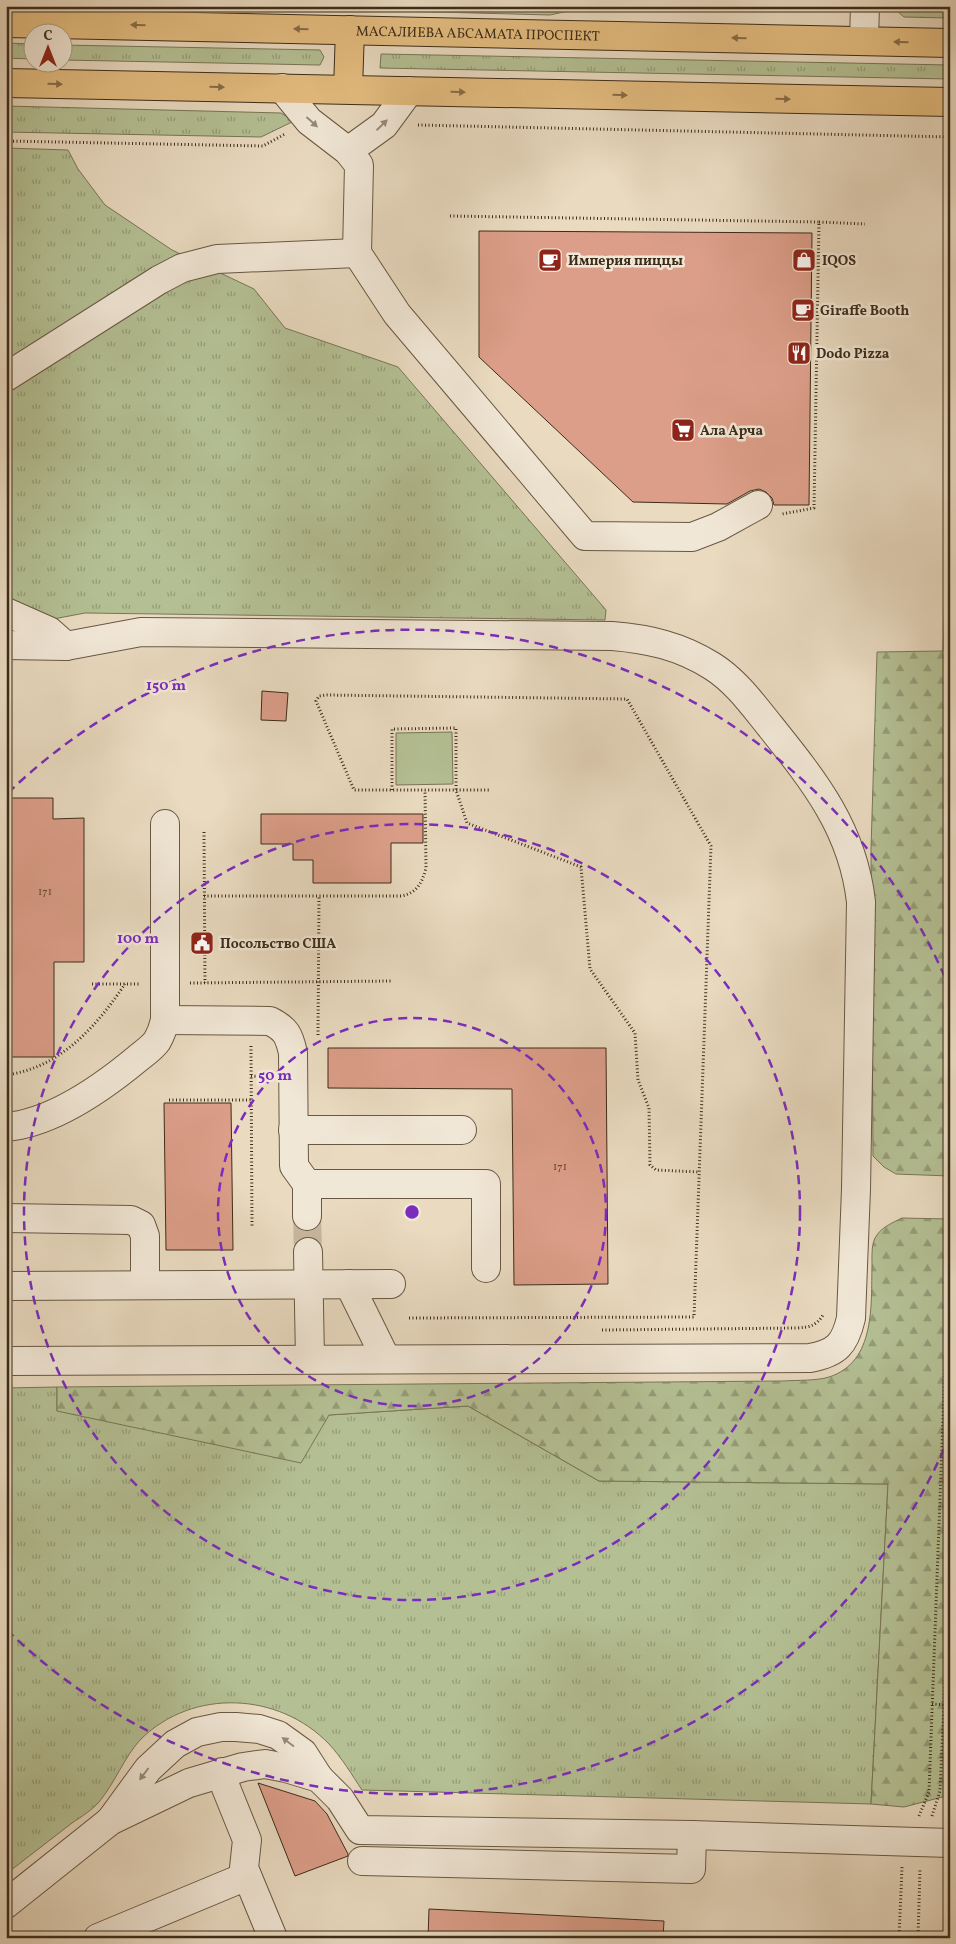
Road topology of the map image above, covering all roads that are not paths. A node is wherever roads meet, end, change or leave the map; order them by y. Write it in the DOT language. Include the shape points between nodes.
graph roads {
  1 [pos="865,6"];
  2 [pos="6,23"];
  3 [pos="350,30"];
  4 [pos="864,40"];
  5 [pos="950,43"];
  6 [pos="6,83"];
  7 [pos="282,88"];
  8 [pos="348,89"];
  9 [pos="409,91"];
  10 [pos="950,102"];
  11 [pos="348,151"];
  12 [pos="357,253"];
  13 [pos="6,377"];
  14 [pos="767,510"];
  15 [pos="6,612"];
  16 [pos="6,645"];
  17 [pos="66,646"];
  18 [pos="165,824"];
  19 [pos="165,1020"];
  20 [pos="6,1127"];
  21 [pos="294,1130"];
  22 [pos="462,1130"];
  23 [pos="307,1184"];
  24 [pos="308,1216"];
  25 [pos="6,1218"];
  26 [pos="308,1252"];
  27 [pos="486,1268"];
  28 [pos="309,1284"];
  29 [pos="349,1284"];
  30 [pos="391,1284"];
  31 [pos="145,1285"];
  32 [pos="6,1286"];
  33 [pos="386,1358"];
  34 [pos="310,1359"];
  35 [pos="6,1361"];
  36 [pos="236,1727"];
  37 [pos="186,1737"];
  38 [pos="223,1772"];
  39 [pos="318,1778"];
  40 [pos="110,1820"];
  41 [pos="692,1835"];
  42 [pos="928,1842"];
  43 [pos="362,1861"];
  44 [pos="248,1876"];
  45 [pos="6,1904"];
  46 [pos="98,1938"];
  47 [pos="273,1938"];
  1 -- 4 [label="street"];
  3 -- 2 [label="main road, МАСАЛИЕВА АБСАМАТА ПРОСПЕКТ, one-way"];
  4 -- 3 [label="main road, МАСАЛИЕВА АБСАМАТА ПРОСПЕКТ, one-way"];
  3 -- 8 [label="main road"];
  5 -- 4 [label="main road, МАСАЛИЕВА АБСАМАТА ПРОСПЕКТ, one-way"];
  6 -- 7 [label="main road, one-way"];
  7 -- 8 [label="main road"];
  7 -- 11 [label="street, one-way" via="309,121"];
  8 -- 9 [label="main road"];
  9 -- 10 [label="main road, one-way"];
  11 -- 9 [label="street, one-way" via="384,124"];
  11 -- 12 [label="street" via="359,165"];
  12 -- 13 [label="street" via="217,259 182,268"];
  12 -- 14 [label="street" via="397,314 585,536 692,537"];
  15 -- 17 [label="street" via="49,631"];
  16 -- 17 [label="street"];
  17 -- 33 [label="street" via="141,632 612,636 664,643 713,667 735,684 812,778 841,831 859,879 862,902 851,1318 847,1335 836,1349 810,1358"];
  18 -- 19 [label="street"];
  19 -- 20 [label="street" via="155,1044 98,1089 44,1117"];
  19 -- 21 [label="street" via="270,1021 282,1027 290,1038 293,1053"];
  21 -- 22 [label="street"];
  21 -- 23 [label="street" via="294,1166"];
  23 -- 24 [label="street"];
  23 -- 27 [label="street" via="486,1184"];
  25 -- 31 [label="street" via="131,1220 141,1225 145,1236"];
  26 -- 28 [label="street"];
  28 -- 29 [label="street"];
  28 -- 31 [label="street"];
  28 -- 34 [label="street"];
  29 -- 30 [label="street"];
  29 -- 33 [label="street"];
  31 -- 32 [label="street"];
  33 -- 34 [label="street"];
  34 -- 35 [label="street"];
  36 -- 37 [label="street" via="208,1729"];
  36 -- 38 [label="street" via="245,1738 246,1755"];
  39 -- 36 [label="street, one-way" via="303,1753 278,1735"];
  37 -- 38 [label="street" via="189,1762 195,1771"];
  37 -- 40 [label="street, one-way" via="148,1769"];
  38 -- 39 [label="street" via="265,1764"];
  38 -- 40 [label="street" via="175,1789"];
  38 -- 44 [label="street" via="247,1840 244,1868"];
  39 -- 41 [label="street" via="340,1799 360,1830"];
  40 -- 45 [label="street"];
  41 -- 42 [label="street"];
  41 -- 43 [label="street" via="691,1869"];
  44 -- 46 [label="street"];
  44 -- 47 [label="street"];
}
